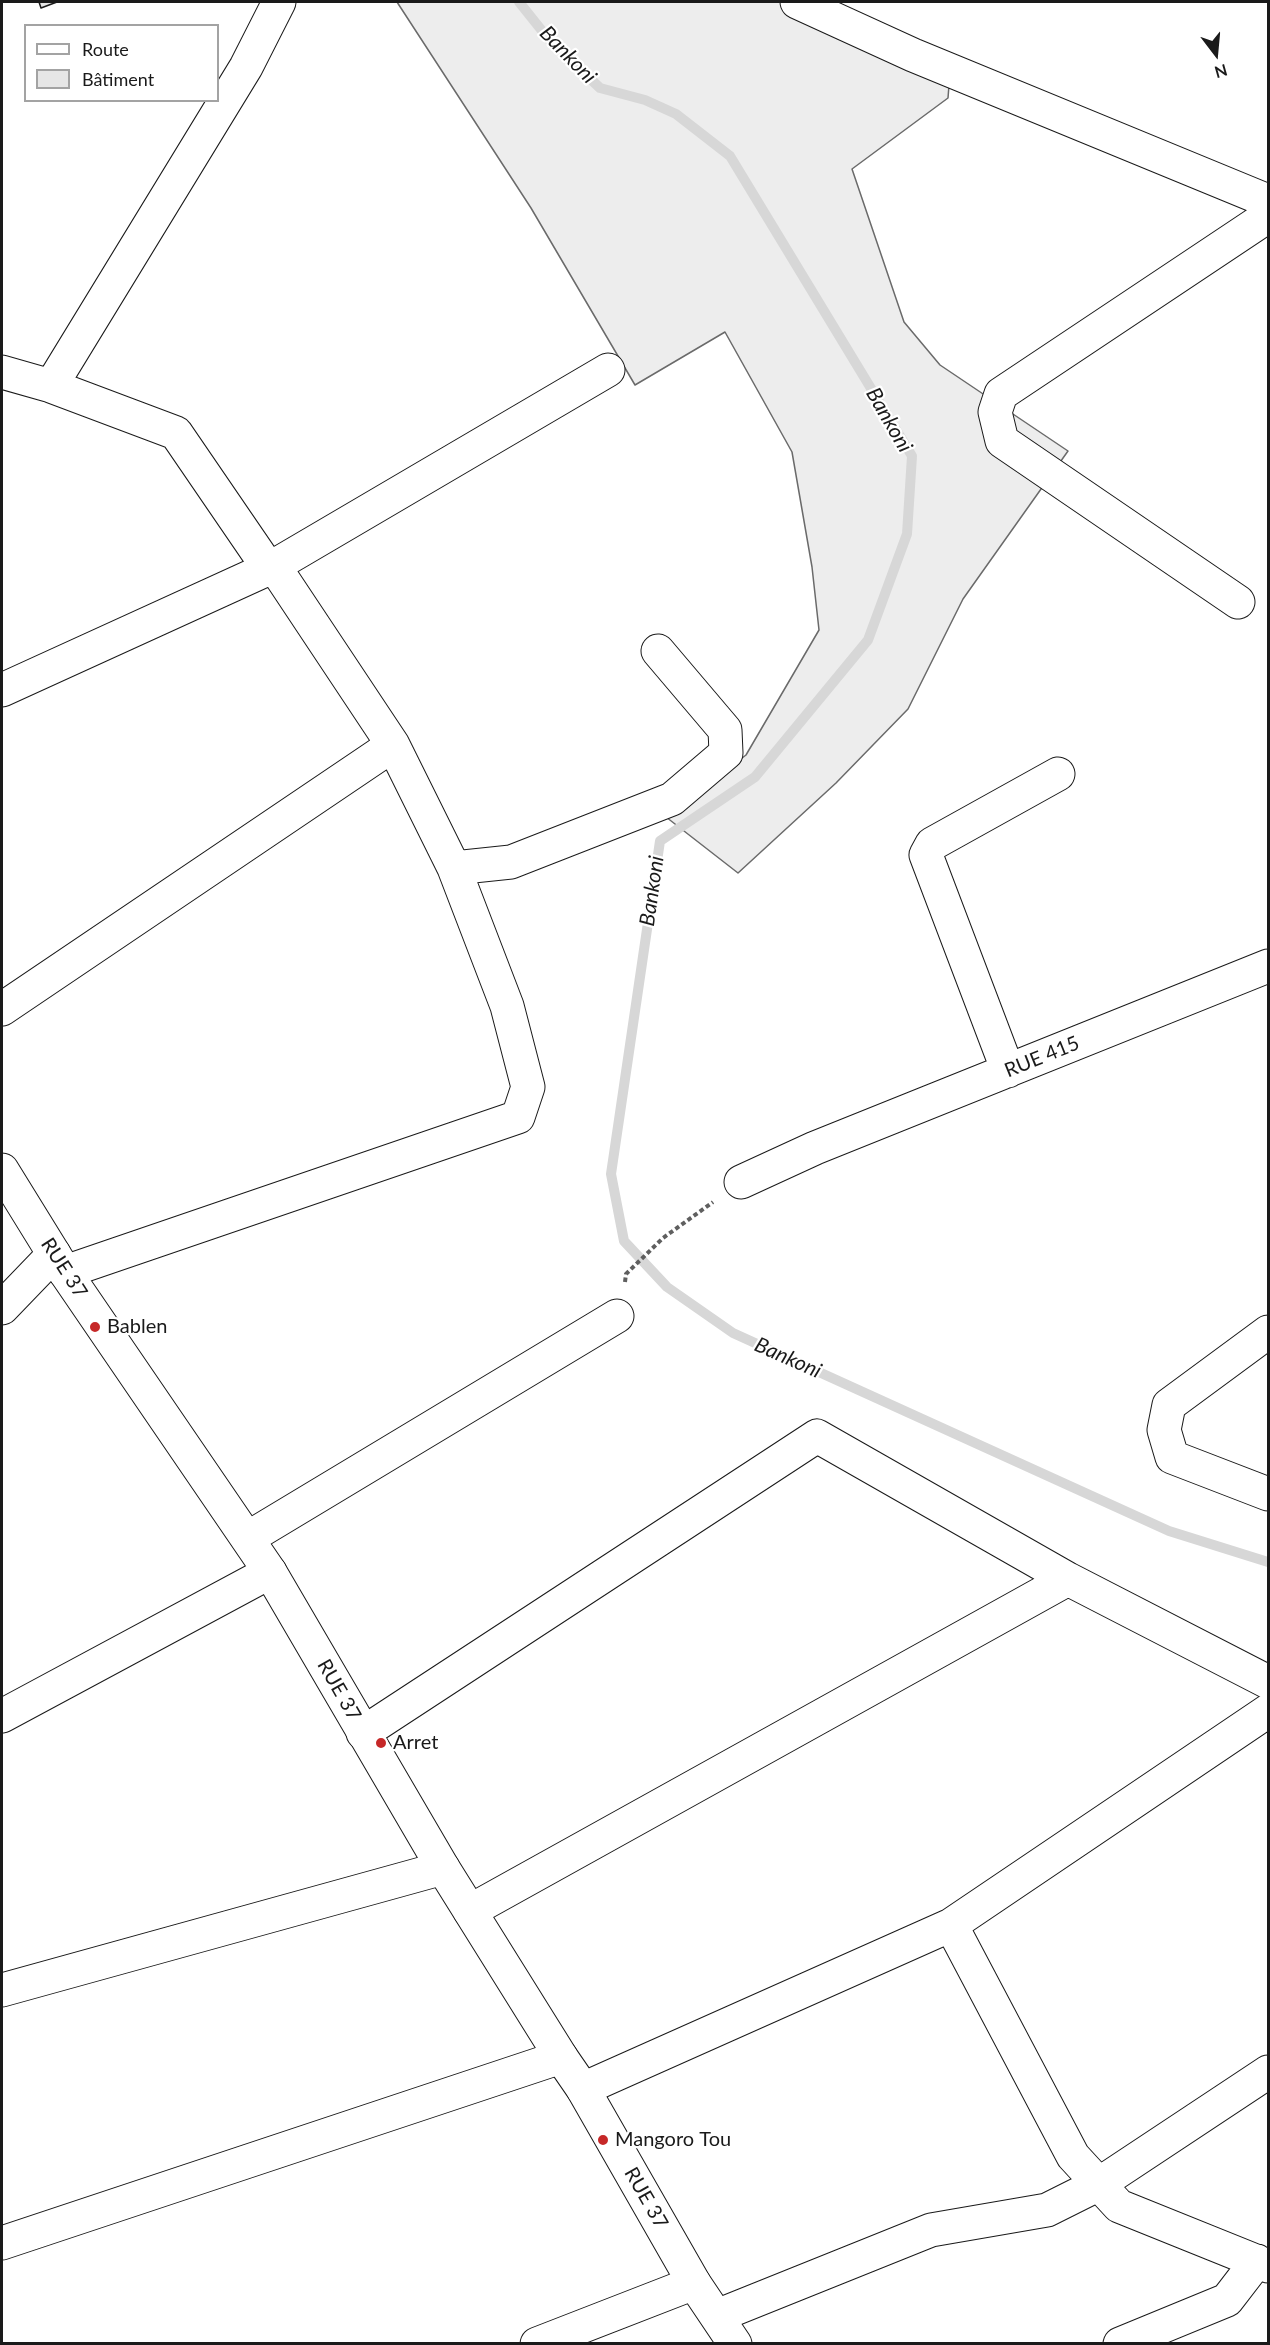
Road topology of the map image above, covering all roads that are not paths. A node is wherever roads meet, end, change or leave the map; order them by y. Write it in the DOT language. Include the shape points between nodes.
graph roads {
  1 [pos="279,2"];
  2 [pos="797,2"];
  3 [pos="1266,219"];
  4 [pos="608,370"];
  5 [pos="2,372"];
  6 [pos="51,386"];
  7 [pos="272,567"];
  8 [pos="1238,602"];
  9 [pos="658,651"];
  10 [pos="2,690"];
  11 [pos="393,745"];
  12 [pos="1058,774"];
  13 [pos="454,868"];
  14 [pos="1269,966"];
  15 [pos="2,1009"];
  16 [pos="1008,1071"];
  17 [pos="2,1170"];
  18 [pos="741,1182"];
  19 [pos="59,1263"];
  20 [pos="2,1308"];
  21 [pos="617,1316"];
  22 [pos="1269,1332"];
  23 [pos="1269,1494"];
  24 [pos="248,1538"];
  25 [pos="270,1572"];
  26 [pos="1068,1579"];
  27 [pos="1269,1682"];
  28 [pos="1269,1711"];
  29 [pos="2,1716"];
  30 [pos="363,1733"];
  31 [pos="443,1868"];
  32 [pos="470,1911"];
  33 [pos="951,1925"];
  34 [pos="2,1990"];
  35 [pos="561,2057"];
  36 [pos="1269,2072"];
  37 [pos="584,2089"];
  38 [pos="1099,2184"];
  39 [pos="2,2243"];
  40 [pos="1263,2263"];
  41 [pos="694,2283"];
  42 [pos="717,2316"];
  43 [pos="537,2343"];
  44 [pos="735,2343"];
  45 [pos="1120,2343"];
  1 -- 6 [label="street" via="246,67"];
  2 -- 3 [label="street"];
  3 -- 8 [label="street" via="1001,394 995,412 1002,441"];
  4 -- 7 [label="street"];
  5 -- 6 [label="street"];
  6 -- 7 [label="street" via="176,433"];
  7 -- 10 [label="street"];
  7 -- 11 [label="street"];
  9 -- 13 [label="street" via="725,730 726,753 672,799 511,862"];
  11 -- 13 [label="street"];
  11 -- 15 [label="street"];
  12 -- 16 [label="street" via="932,844 926,855"];
  13 -- 19 [label="street" via="507,1006 528,1088 518,1117"];
  14 -- 16 [label="street, RUE 415"];
  16 -- 18 [label="street, RUE 415"];
  17 -- 19 [label="street, RUE 37"];
  19 -- 20 [label="street"];
  19 -- 24 [label="street, RUE 37"];
  21 -- 24 [label="street"];
  22 -- 23 [label="street" via="1169,1405 1164,1431 1172,1456"];
  24 -- 25 [label="street, RUE 37"];
  25 -- 29 [label="street"];
  25 -- 30 [label="street, RUE 37"];
  26 -- 27 [label="street"];
  26 -- 30 [label="street" via="817,1436"];
  26 -- 32 [label="street"];
  28 -- 33 [label="street"];
  30 -- 31 [label="street, RUE 37"];
  31 -- 32 [label="street, RUE 37"];
  31 -- 34 [label="street"];
  32 -- 35 [label="street, RUE 37"];
  33 -- 37 [label="street"];
  33 -- 38 [label="street" via="1073,2156"];
  35 -- 37 [label="street, RUE 37"];
  35 -- 39 [label="street"];
  36 -- 38 [label="street"];
  37 -- 41 [label="street, RUE 37"];
  38 -- 40 [label="street" via="1119,2206"];
  38 -- 42 [label="street" via="1047,2210 931,2230"];
  40 -- 45 [label="street" via="1227,2300"];
  41 -- 42 [label="street, RUE 37"];
  41 -- 43 [label="street"];
  42 -- 44 [label="street, RUE 37"];
}
